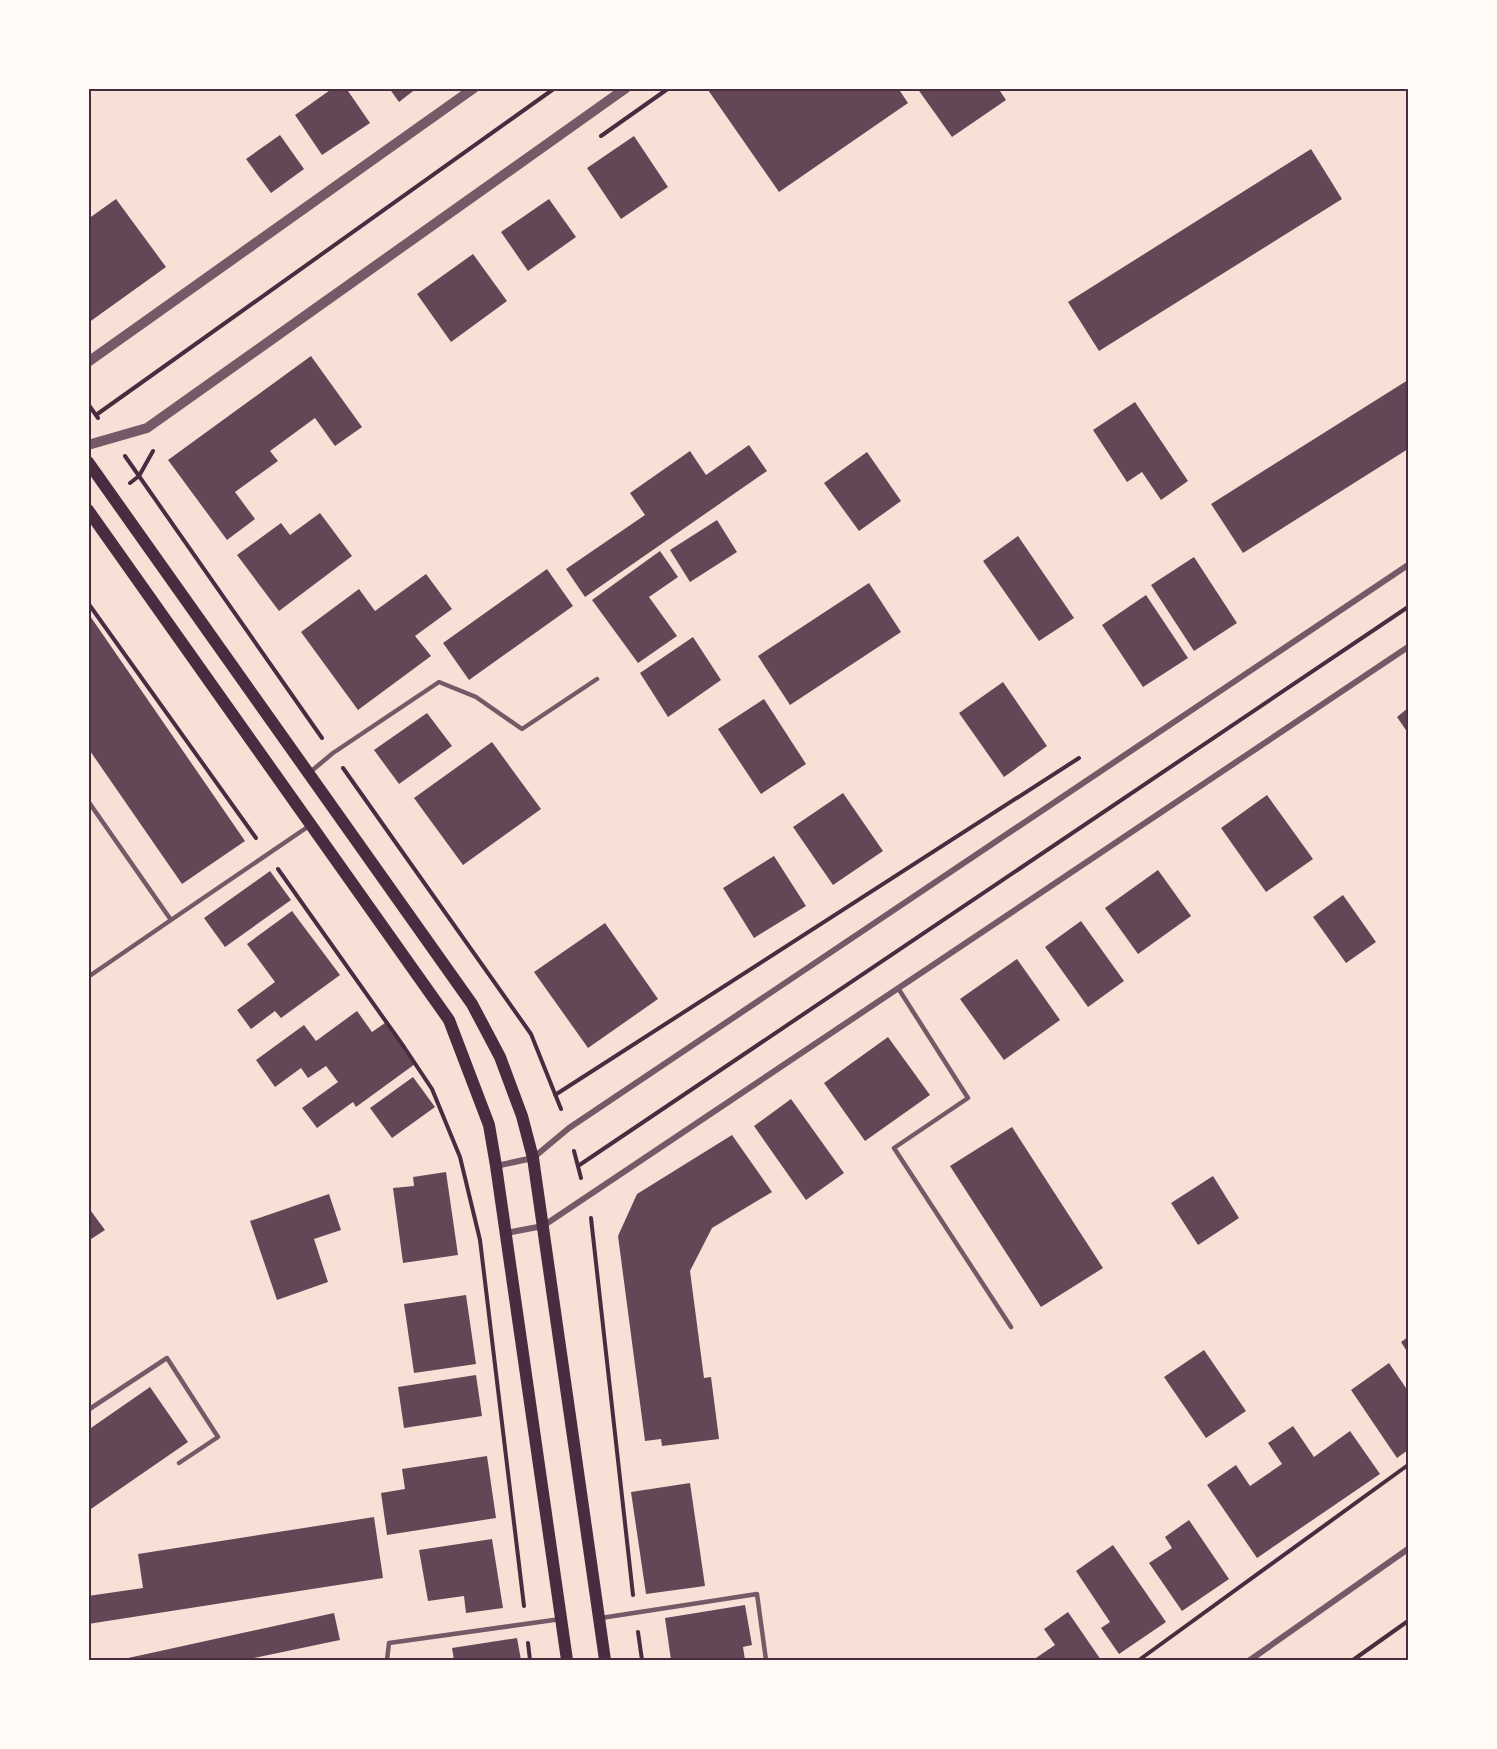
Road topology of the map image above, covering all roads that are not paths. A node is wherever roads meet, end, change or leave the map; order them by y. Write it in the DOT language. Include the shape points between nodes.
graph roads {
  1 [pos="474,88"];
  2 [pos="626,88"];
  3 [pos="88,362"];
  4 [pos="88,445"];
  5 [pos="88,462"];
  6 [pos="88,510"];
  7 [pos="1408,565"];
  8 [pos="1408,647"];
  9 [pos="597,679"];
  10 [pos="309,773"];
  11 [pos="88,801"];
  12 [pos="311,824"];
  13 [pos="171,920"];
  14 [pos="88,976"];
  15 [pos="898,988"];
  16 [pos="533,1158"];
  17 [pos="496,1166"];
  18 [pos="543,1226"];
  19 [pos="506,1233"];
  20 [pos="1011,1327"];
  21 [pos="88,1410"];
  22 [pos="179,1463"];
  23 [pos="1408,1549"];
  24 [pos="599,1618"];
  25 [pos="561,1619"];
  26 [pos="387,1660"];
  27 [pos="567,1660"];
  28 [pos="605,1660"];
  29 [pos="766,1660"];
  30 [pos="1250,1660"];
  1 -- 3 [label="street"];
  2 -- 4 [label="street" via="147,428"];
  5 -- 10 [label="main road"];
  6 -- 12 [label="main road"];
  7 -- 16 [label="street" via="568,1128"];
  8 -- 15 [label="street"];
  9 -- 10 [label="lane" via="522,729 476,697 439,682"];
  10 -- 16 [label="main road" via="472,1004 500,1057"];
  11 -- 13 [label="lane"];
  12 -- 13 [label="lane"];
  12 -- 17 [label="main road" via="449,1020 489,1125"];
  13 -- 14 [label="lane"];
  15 -- 18 [label="street"];
  15 -- 20 [label="lane" via="968,1098 894,1148"];
  16 -- 17 [label="street"];
  16 -- 18 [label="main road"];
  17 -- 19 [label="main road"];
  18 -- 19 [label="street"];
  18 -- 24 [label="main road"];
  19 -- 25 [label="main road"];
  21 -- 22 [label="lane" via="167,1358 218,1437"];
  23 -- 30 [label="street"];
  24 -- 28 [label="main road"];
  24 -- 29 [label="lane" via="757,1594"];
  25 -- 26 [label="lane" via="389,1643"];
  25 -- 27 [label="main road"];
}
